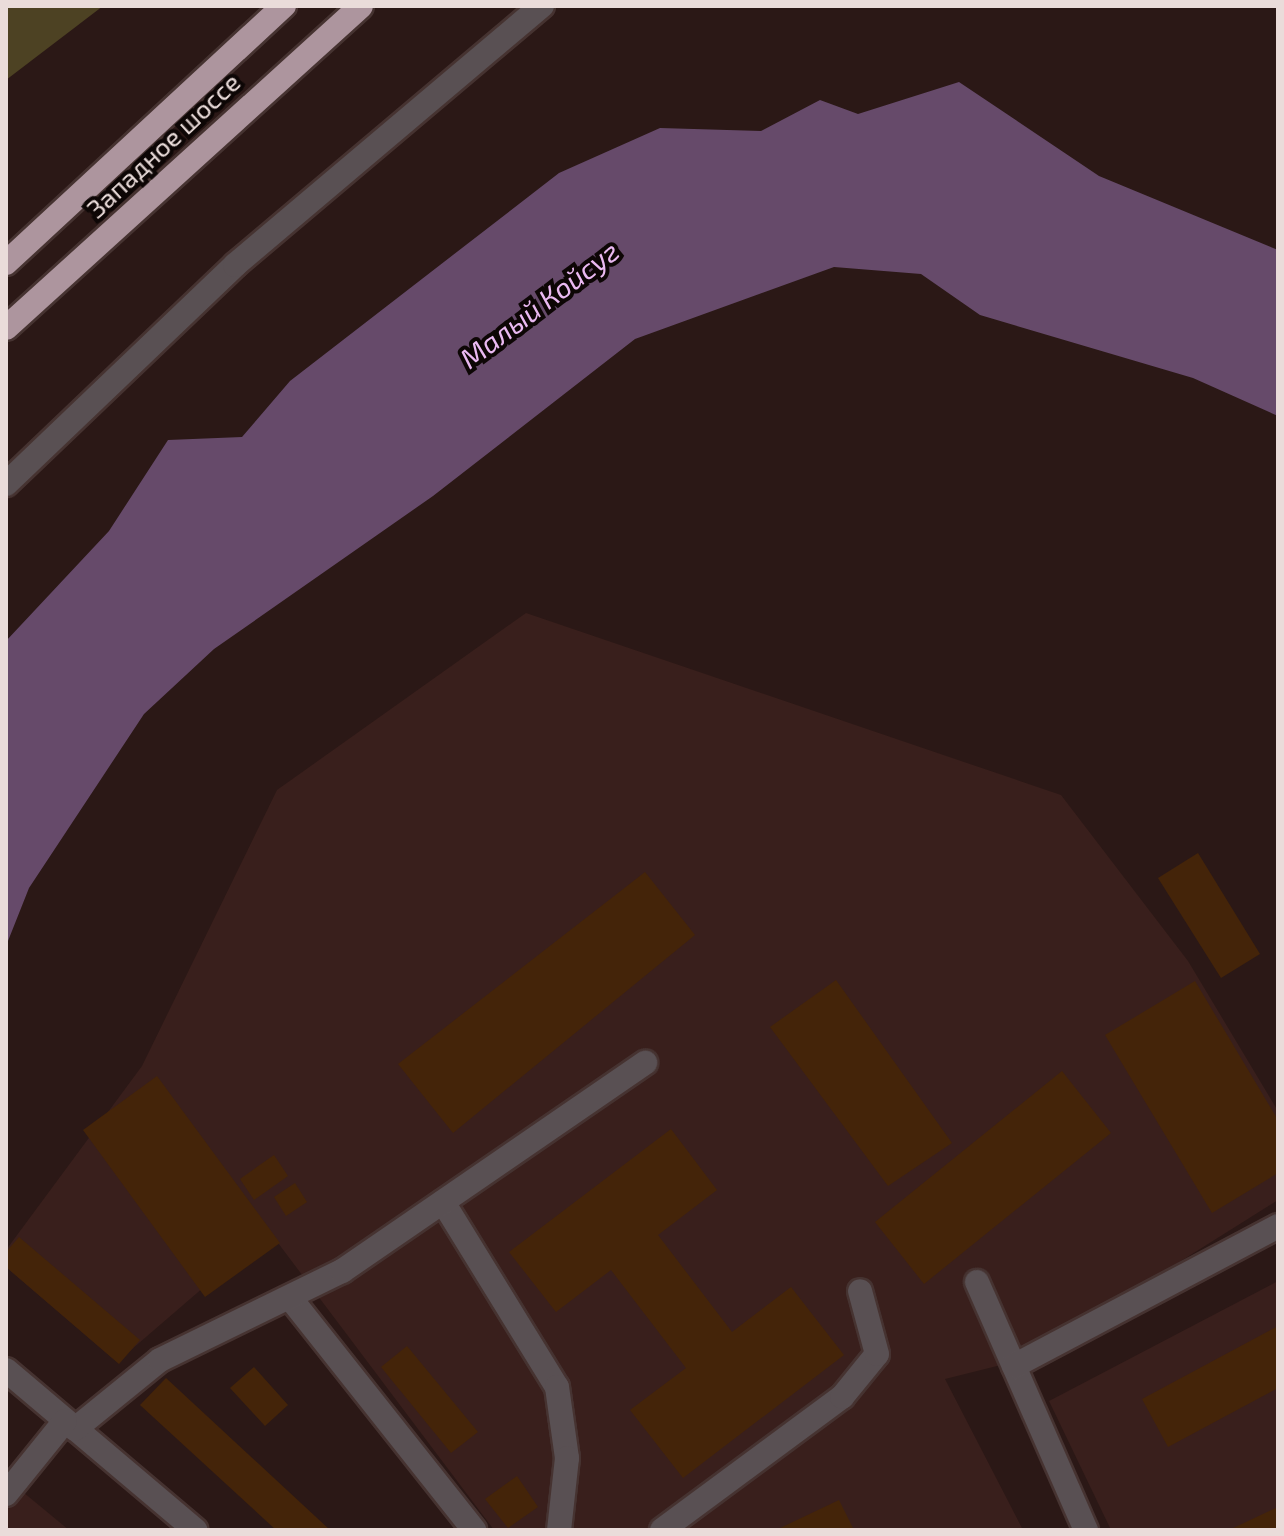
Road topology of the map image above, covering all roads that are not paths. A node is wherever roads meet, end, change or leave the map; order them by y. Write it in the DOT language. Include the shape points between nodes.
graph roads {
  1 [pos="284,6"];
  2 [pos="361,6"];
  3 [pos="542,6"];
  4 [pos="6,263"];
  5 [pos="6,328"];
  6 [pos="6,484"];
  7 [pos="645,1063"];
  8 [pos="443,1202"];
  9 [pos="1278,1226"];
  10 [pos="977,1282"];
  11 [pos="860,1291"];
  12 [pos="291,1299"];
  13 [pos="1014,1366"];
  14 [pos="6,1370"];
  15 [pos="16,1390"];
  16 [pos="70,1425"];
  17 [pos="6,1494"];
  18 [pos="195,1530"];
  19 [pos="474,1530"];
  20 [pos="559,1530"];
  21 [pos="662,1530"];
  22 [pos="1086,1530"];
  1 -- 4 [label="highway, Западное шоссе"];
  2 -- 5 [label="highway, Западное шоссе"];
  3 -- 6 [label="street" via="235,265"];
  7 -- 8 [label="street"];
  8 -- 12 [label="street"];
  8 -- 20 [label="street" via="557,1387 567,1458"];
  9 -- 13 [label="street"];
  10 -- 13 [label="street"];
  11 -- 21 [label="street" via="877,1354 842,1397"];
  12 -- 16 [label="street" via="160,1360"];
  12 -- 19 [label="street"];
  13 -- 22 [label="street"];
  14 -- 15 [label="street"];
  15 -- 16 [label="street"];
  16 -- 17 [label="street"];
  16 -- 18 [label="street"];
}
